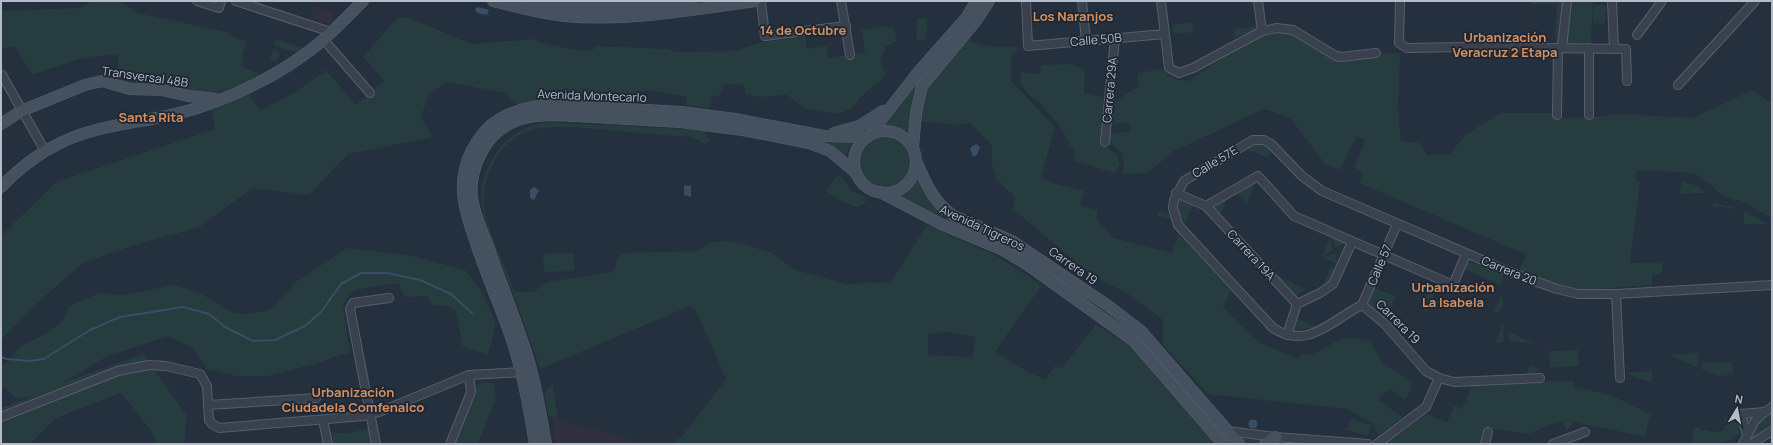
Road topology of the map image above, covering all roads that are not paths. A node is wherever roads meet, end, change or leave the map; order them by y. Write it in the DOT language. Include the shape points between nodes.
graph roads {
  1 [pos="197,1"];
  2 [pos="221,1"];
  3 [pos="236,1"];
  4 [pos="363,1"];
  5 [pos="493,1"];
  6 [pos="530,1"];
  7 [pos="685,1"];
  8 [pos="755,1"];
  9 [pos="761,1"];
  10 [pos="841,1"];
  11 [pos="990,1"];
  12 [pos="1026,1"];
  13 [pos="1082,1"];
  14 [pos="1161,1"];
  15 [pos="1258,1"];
  16 [pos="1400,1"];
  17 [pos="1567,1"];
  18 [pos="1612,1"];
  19 [pos="1662,1"];
  20 [pos="1755,1"];
  21 [pos="975,2"];
  22 [pos="605,8"];
  23 [pos="846,26"];
  24 [pos="1262,30"];
  25 [pos="1165,34"];
  26 [pos="1637,35"];
  27 [pos="327,36"];
  28 [pos="1115,38"];
  29 [pos="1086,41"];
  30 [pos="1560,48"];
  31 [pos="1589,48"];
  32 [pos="1614,48"];
  33 [pos="1376,53"];
  34 [pos="850,55"];
  35 [pos="2,75"];
  36 [pos="1627,81"];
  37 [pos="1678,85"];
  38 [pos="370,93"];
  39 [pos="222,99"];
  40 [pos="890,106"];
  41 [pos="21,111"];
  42 [pos="1557,115"];
  43 [pos="1589,115"];
  44 [pos="1,124"];
  45 [pos="790,130"];
  46 [pos="867,136"];
  47 [pos="1105,142"];
  48 [pos="912,147"];
  49 [pos="1276,148"];
  50 [pos="45,151"];
  51 [pos="917,163"];
  52 [pos="856,173"];
  53 [pos="1,187"];
  54 [pos="880,192"];
  55 [pos="1176,193"];
  56 [pos="1206,206"];
  57 [pos="1397,224"];
  58 [pos="1352,242"];
  59 [pos="1466,254"];
  60 [pos="1384,256"];
  61 [pos="1772,285"];
  62 [pos="1616,294"];
  63 [pos="389,298"];
  64 [pos="1297,304"];
  65 [pos="1362,305"];
  66 [pos="1287,335"];
  67 [pos="522,372"];
  68 [pos="469,375"];
  69 [pos="1439,378"];
  70 [pos="1540,378"];
  71 [pos="1620,378"];
  72 [pos="316,398"];
  73 [pos="208,405"];
  74 [pos="1769,410"];
  75 [pos="371,414"];
  76 [pos="1,417"];
  77 [pos="323,420"];
  78 [pos="1211,430"];
  79 [pos="1228,431"];
  80 [pos="1772,431"];
  81 [pos="1488,432"];
  82 [pos="1585,432"];
  83 [pos="1747,435"];
  84 [pos="1276,437"];
  85 [pos="328,444"];
  86 [pos="376,444"];
  87 [pos="450,444"];
  88 [pos="535,444"];
  89 [pos="546,444"];
  90 [pos="1223,444"];
  91 [pos="1239,444"];
  92 [pos="1265,444"];
  93 [pos="1368,444"];
  94 [pos="1377,444"];
  95 [pos="1485,444"];
  96 [pos="1553,444"];
  97 [pos="1743,444"];
  98 [pos="1751,444"];
  1 -- 2 [label="street" via="219,8"];
  3 -- 27 [label="street"];
  4 -- 27 [label="main road"];
  5 -- 22 [label="main road" via="564,16"];
  6 -- 22 [label="main road"];
  7 -- 22 [label="main road"];
  8 -- 22 [label="main road" via="682,11"];
  9 -- 23 [label="street" via="765,36"];
  10 -- 23 [label="street"];
  11 -- 48 [label="main road" via="922,86"];
  12 -- 29 [label="street, Calle 50B" via="1028,46"];
  13 -- 29 [label="street"];
  14 -- 25 [label="street"];
  15 -- 24 [label="street"];
  16 -- 30 [label="street" via="1399,43 1407,48"];
  17 -- 30 [label="street"];
  18 -- 32 [label="street"];
  19 -- 26 [label="street"];
  20 -- 37 [label="street"];
  21 -- 40 [label="main road" via="955,31"];
  23 -- 34 [label="street"];
  24 -- 25 [label="street" via="1193,68 1179,73 1169,68"];
  24 -- 33 [label="street" via="1293,30 1340,57"];
  25 -- 28 [label="street, Calle 50B"];
  27 -- 38 [label="street"];
  27 -- 39 [label="main road" via="301,57 261,82"];
  28 -- 29 [label="street, Calle 50B"];
  28 -- 47 [label="street, Carrera 29A"];
  30 -- 31 [label="street"];
  30 -- 42 [label="street"];
  31 -- 32 [label="street"];
  31 -- 43 [label="street"];
  32 -- 36 [label="street" via="1626,49"];
  35 -- 41 [label="street"];
  39 -- 41 [label="main road, Transversal 48B" via="188,96 162,90 130,89 102,81 85,85"];
  39 -- 50 [label="main road" via="173,114 74,136"];
  40 -- 45 [label="main road" via="848,130 827,133"];
  40 -- 46 [label="main road"];
  41 -- 44 [label="main road, Transversal 48B"];
  41 -- 50 [label="street"];
  45 -- 46 [label="main road, Avenida Montecarlo" via="837,138"];
  45 -- 67 [label="main road, Avenida Montecarlo" via="681,112 538,105 510,114 484,132 476,142 464,168 462,201"];
  46 -- 48 [label="main road" via="880,131 891,131 902,136"];
  46 -- 52 [label="main road" via="855,152"];
  48 -- 51 [label="main road"];
  49 -- 55 [label="street, Calle 57E" via="1264,140 1253,140 1189,177"];
  49 -- 57 [label="street, Carrera 20" via="1302,176 1322,191"];
  50 -- 53 [label="main road" via="19,168"];
  51 -- 54 [label="main road" via="914,175 907,184 896,191"];
  51 -- 79 [label="main road, Carrera 19" via="933,197 947,211 1012,241 1141,331"];
  52 -- 54 [label="main road" via="865,186"];
  52 -- 89 [label="main road, Avenida Montecarlo" via="830,151 809,143 743,130 681,122 558,114 522,119 501,130 484,148 478,160 473,176 472,197 525,347"];
  54 -- 78 [label="main road, Avenida Tigreros" via="941,224 1003,250 1097,313 1134,341"];
  55 -- 56 [label="street"];
  55 -- 66 [label="street" via="1174,211 1178,225 1273,328"];
  56 -- 58 [label="street" via="1258,176 1294,216"];
  56 -- 64 [label="street, Carrera 19A"];
  57 -- 59 [label="street, Carrera 20"];
  57 -- 60 [label="street, Calle 57"];
  58 -- 60 [label="street"];
  58 -- 64 [label="street" via="1333,284"];
  59 -- 60 [label="street" via="1453,285"];
  59 -- 62 [label="street, Carrera 20" via="1557,290 1578,294"];
  60 -- 65 [label="street, Calle 57"];
  61 -- 62 [label="street, Carrera 20"];
  62 -- 71 [label="street"];
  63 -- 75 [label="street" via="354,303 350,309"];
  64 -- 66 [label="street"];
  65 -- 66 [label="street, Carrera 19" via="1314,334"];
  65 -- 69 [label="street, Carrera 19" via="1385,324 1426,371"];
  67 -- 68 [label="street"];
  67 -- 88 [label="main road, Avenida Montecarlo"];
  68 -- 75 [label="street"];
  68 -- 87 [label="street" via="470,392"];
  69 -- 70 [label="street, Carrera 19" via="1454,382"];
  69 -- 94 [label="street" via="1426,407"];
  72 -- 73 [label="street"];
  73 -- 76 [label="street" via="205,381 200,374 149,365 118,371"];
  73 -- 77 [label="street" via="209,420 218,428"];
  74 -- 83 [label="street" via="1758,417"];
  74 -- 83 [label="street" via="1741,414"];
  75 -- 77 [label="street"];
  75 -- 86 [label="street"];
  77 -- 85 [label="street"];
  78 -- 79 [label="street"];
  78 -- 90 [label="main road, Avenida Tigreros"];
  79 -- 84 [label="street"];
  79 -- 91 [label="main road, Carrera 19"];
  80 -- 98 [label="street"];
  81 -- 95 [label="street"];
  82 -- 96 [label="street"];
  83 -- 97 [label="street"];
  84 -- 92 [label="main road"];
  84 -- 93 [label="street"];
}
